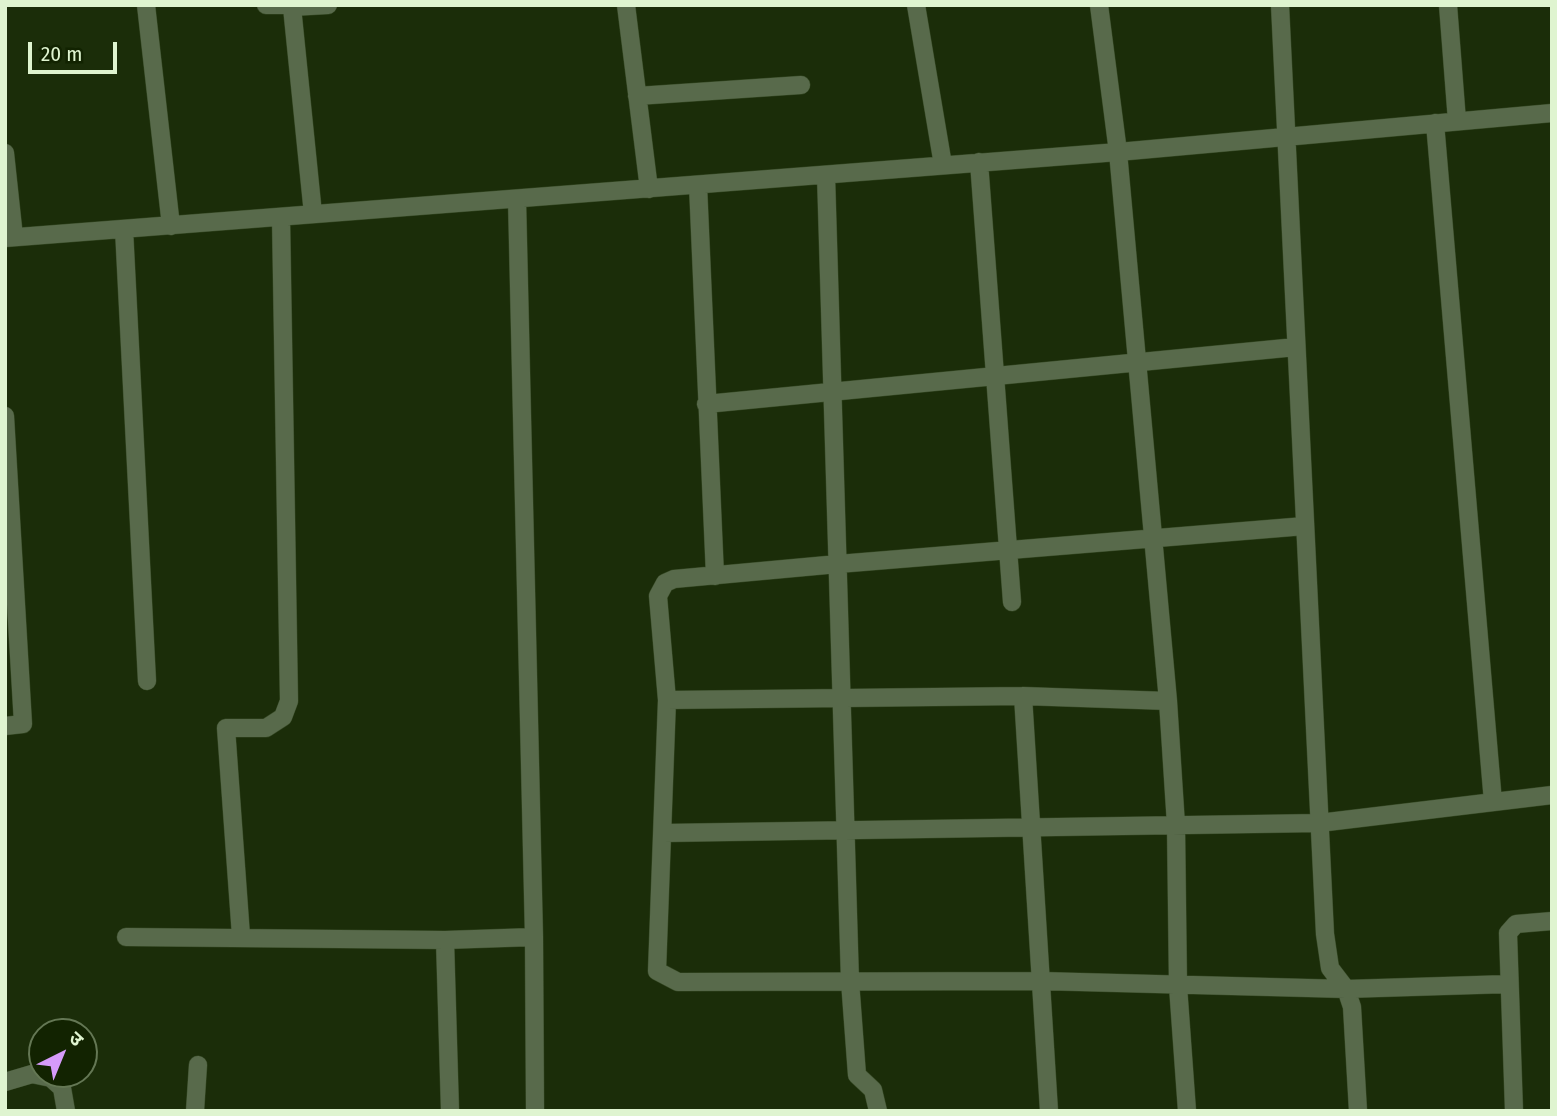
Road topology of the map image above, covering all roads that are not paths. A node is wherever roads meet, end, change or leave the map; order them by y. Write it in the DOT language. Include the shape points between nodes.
graph roads {
  1 [pos="146,5"];
  2 [pos="266,5"];
  3 [pos="328,5"];
  4 [pos="626,5"];
  5 [pos="916,5"];
  6 [pos="1099,5"];
  7 [pos="1280,5"];
  8 [pos="1448,5"];
  9 [pos="292,6"];
  10 [pos="802,85"];
  11 [pos="637,96"];
  12 [pos="1552,113"];
  13 [pos="1457,121"];
  14 [pos="1435,123"];
  15 [pos="1287,135"];
  16 [pos="1118,152"];
  17 [pos="5,153"];
  18 [pos="979,162"];
  19 [pos="943,165"];
  20 [pos="826,175"];
  21 [pos="698,185"];
  22 [pos="649,189"];
  23 [pos="517,199"];
  24 [pos="313,214"];
  25 [pos="281,217"];
  26 [pos="171,226"];
  27 [pos="124,229"];
  28 [pos="10,238"];
  29 [pos="1296,347"];
  30 [pos="1137,363"];
  31 [pos="995,376"];
  32 [pos="832,391"];
  33 [pos="706,404"];
  34 [pos="5,415"];
  35 [pos="1305,526"];
  36 [pos="1153,539"];
  37 [pos="1008,550"];
  38 [pos="838,564"];
  39 [pos="715,576"];
  40 [pos="1012,602"];
  41 [pos="147,681"];
  42 [pos="1023,696"];
  43 [pos="841,698"];
  44 [pos="667,700"];
  45 [pos="1168,701"];
  46 [pos="5,726"];
  47 [pos="1552,794"];
  48 [pos="1493,802"];
  49 [pos="1319,823"];
  50 [pos="1176,825"];
  51 [pos="1031,827"];
  52 [pos="846,830"];
  53 [pos="664,833"];
  54 [pos="1552,921"];
  55 [pos="241,936"];
  56 [pos="126,937"];
  57 [pos="534,937"];
  58 [pos="445,940"];
  59 [pos="850,981"];
  60 [pos="1041,981"];
  61 [pos="1509,984"];
  62 [pos="1178,986"];
  63 [pos="1346,989"];
  64 [pos="198,1065"];
  65 [pos="5,1082"];
  66 [pos="66,1111"];
  67 [pos="195,1111"];
  68 [pos="450,1111"];
  69 [pos="534,1111"];
  70 [pos="878,1111"];
  71 [pos="1049,1111"];
  72 [pos="1188,1111"];
  73 [pos="1358,1111"];
  74 [pos="1514,1111"];
  1 -- 26 [label="street"];
  2 -- 9 [label="street"];
  3 -- 9 [label="street"];
  4 -- 11 [label="street"];
  5 -- 19 [label="street"];
  6 -- 16 [label="street"];
  7 -- 15 [label="street"];
  8 -- 13 [label="street"];
  9 -- 24 [label="street"];
  10 -- 11 [label="street"];
  11 -- 22 [label="street"];
  12 -- 13 [label="street"];
  13 -- 14 [label="street"];
  14 -- 15 [label="street"];
  14 -- 48 [label="street"];
  15 -- 16 [label="street"];
  15 -- 29 [label="street"];
  16 -- 18 [label="street"];
  16 -- 30 [label="street"];
  17 -- 28 [label="street"];
  18 -- 19 [label="street"];
  18 -- 31 [label="street"];
  19 -- 20 [label="street"];
  20 -- 21 [label="street"];
  20 -- 32 [label="street"];
  21 -- 22 [label="street"];
  21 -- 33 [label="street"];
  22 -- 23 [label="street"];
  23 -- 24 [label="street"];
  23 -- 57 [label="street"];
  24 -- 25 [label="street"];
  25 -- 26 [label="street"];
  25 -- 55 [label="street" via="289,701 283,717 266,728 226,728"];
  26 -- 27 [label="street"];
  27 -- 28 [label="street"];
  27 -- 41 [label="street"];
  29 -- 30 [label="street"];
  29 -- 35 [label="street"];
  30 -- 31 [label="street"];
  30 -- 36 [label="street"];
  31 -- 32 [label="street"];
  31 -- 37 [label="street"];
  32 -- 33 [label="street"];
  32 -- 38 [label="street"];
  33 -- 39 [label="street"];
  34 -- 46 [label="street" via="23,724"];
  35 -- 36 [label="street"];
  35 -- 49 [label="street"];
  36 -- 37 [label="street"];
  36 -- 45 [label="street"];
  37 -- 38 [label="street"];
  37 -- 40 [label="street"];
  38 -- 39 [label="street"];
  38 -- 43 [label="street"];
  39 -- 44 [label="street" via="674,579 659,591"];
  42 -- 43 [label="street"];
  42 -- 45 [label="street"];
  42 -- 51 [label="street"];
  43 -- 44 [label="street"];
  43 -- 52 [label="street"];
  44 -- 53 [label="street"];
  45 -- 50 [label="street"];
  47 -- 48 [label="street"];
  48 -- 49 [label="street"];
  49 -- 50 [label="street"];
  49 -- 63 [label="street" via="1326,956"];
  50 -- 51 [label="street"];
  50 -- 62 [label="street"];
  51 -- 52 [label="street"];
  51 -- 60 [label="street"];
  52 -- 53 [label="street"];
  52 -- 59 [label="street"];
  53 -- 59 [label="street" via="655,960 663,976 678,982"];
  54 -- 61 [label="street" via="1511,928 1507,937"];
  55 -- 56 [label="street"];
  55 -- 58 [label="street"];
  57 -- 58 [label="street"];
  57 -- 69 [label="street"];
  58 -- 68 [label="street"];
  59 -- 60 [label="street"];
  59 -- 70 [label="street" via="858,1074 873,1090"];
  60 -- 62 [label="street"];
  60 -- 71 [label="street"];
  61 -- 63 [label="street"];
  61 -- 74 [label="street"];
  62 -- 63 [label="street"];
  62 -- 72 [label="street"];
  63 -- 73 [label="street" via="1352,1007"];
  64 -- 67 [label="street"];
  65 -- 66 [label="street" via="32,1074 51,1077 62,1088"];
}
